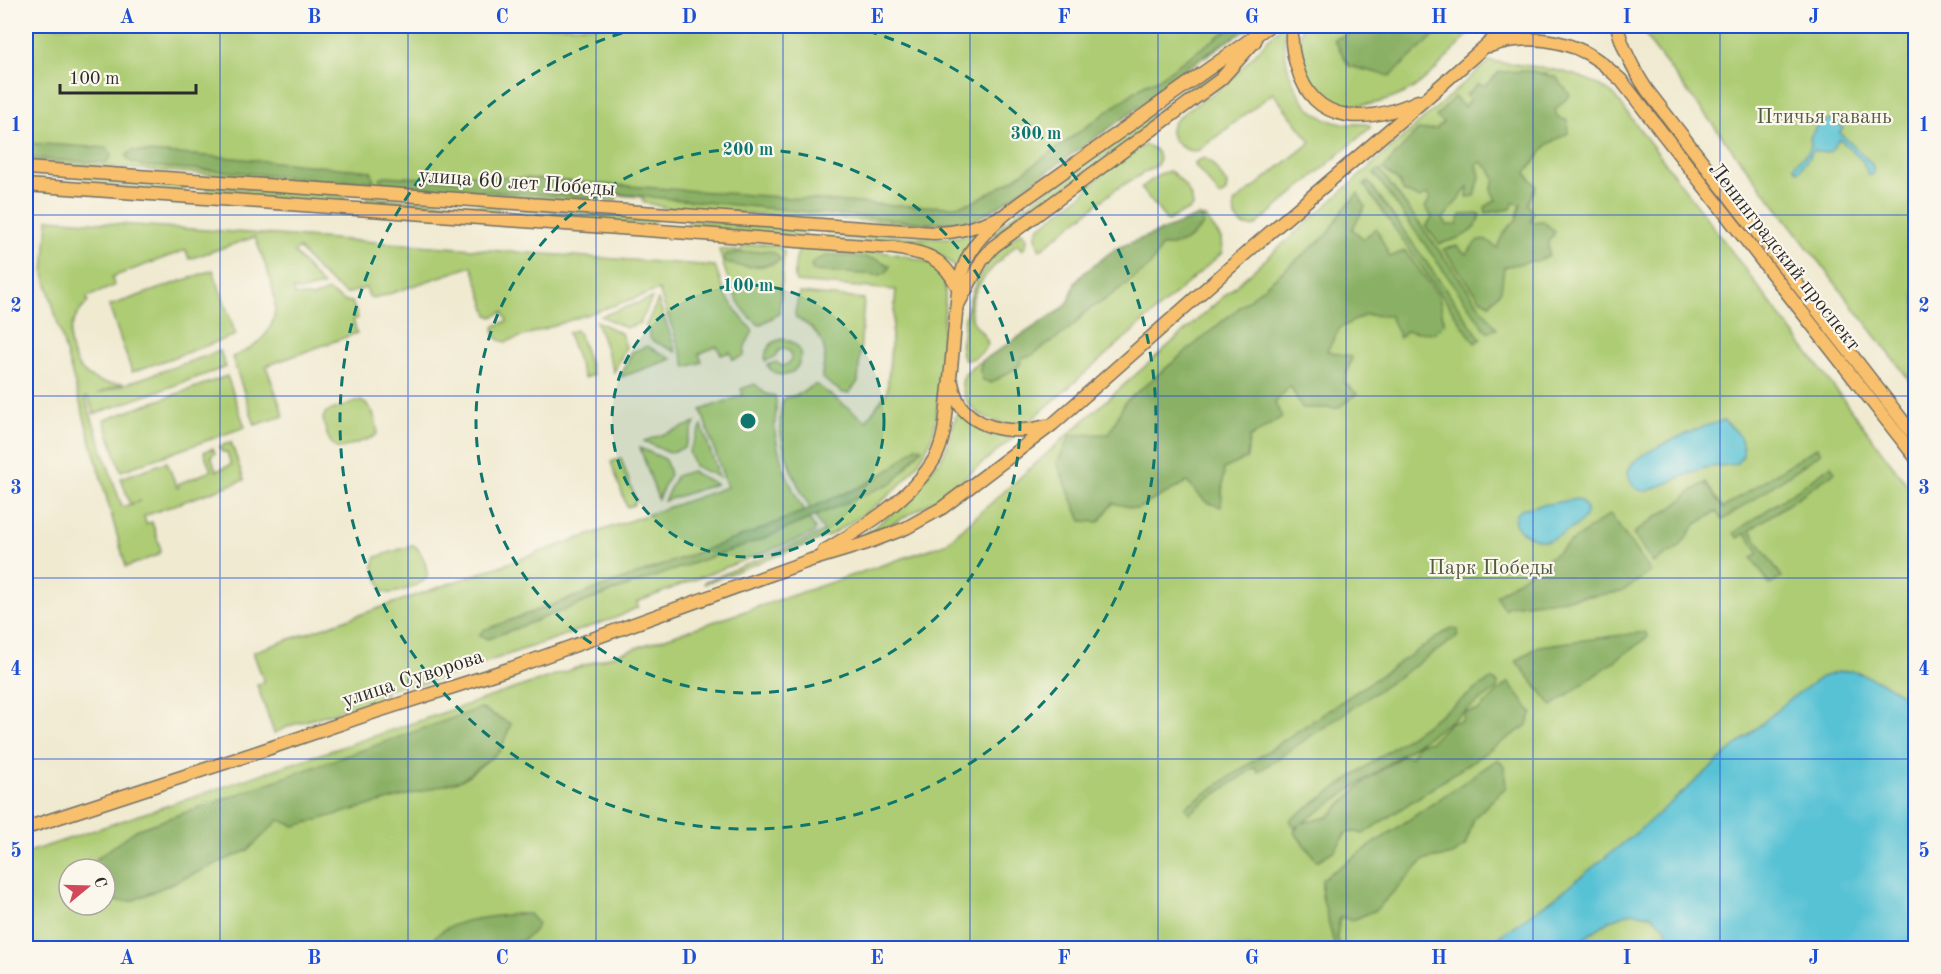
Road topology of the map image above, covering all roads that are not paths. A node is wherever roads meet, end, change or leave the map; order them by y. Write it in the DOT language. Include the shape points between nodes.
graph roads {
  1 [pos="1294,26"];
  2 [pos="1508,26"];
  3 [pos="1617,26"];
  4 [pos="1267,27"];
  5 [pos="1484,48"];
  6 [pos="1430,96"];
  7 [pos="26,168"];
  8 [pos="75,171"];
  9 [pos="26,185"];
  10 [pos="74,189"];
  11 [pos="511,202"];
  12 [pos="669,214"];
  13 [pos="1003,216"];
  14 [pos="510,220"];
  15 [pos="817,224"];
  16 [pos="668,231"];
  17 [pos="816,242"];
  18 [pos="957,285"];
  19 [pos="956,310"];
  20 [pos="950,377"];
  21 [pos="1053,424"];
  22 [pos="1916,438"];
  23 [pos="1916,458"];
  24 [pos="811,560"];
  25 [pos="26,828"];
  1 -- 6 [label="main road" via="1293,54 1301,81 1315,101 1329,111 1351,116 1381,115"];
  2 -- 5 [label="main road"];
  3 -- 22 [label="main road, Ленинградский проспект" via="1632,68 1647,90"];
  4 -- 13 [label="main road"];
  4 -- 19 [label="main road" via="1221,79 993,248 982,260"];
  5 -- 6 [label="main road"];
  5 -- 23 [label="main road, Ленинградский проспект" via="1508,40 1539,39 1598,60 1621,80"];
  6 -- 21 [label="main road"];
  7 -- 8 [label="main road, улица 60 лет Победы"];
  8 -- 10 [label="main road"];
  8 -- 11 [label="main road, улица 60 лет Победы"];
  9 -- 10 [label="main road, улица 60 лет Победы"];
  10 -- 14 [label="main road, улица 60 лет Победы"];
  11 -- 12 [label="main road, улица 60 лет Победы"];
  11 -- 14 [label="main road"];
  12 -- 15 [label="main road, улица 60 лет Победы"];
  12 -- 16 [label="main road"];
  13 -- 15 [label="main road, улица 60 лет Победы" via="953,233"];
  13 -- 18 [label="main road" via="971,251"];
  14 -- 16 [label="main road, улица 60 лет Победы"];
  15 -- 17 [label="main road"];
  16 -- 17 [label="main road, улица 60 лет Победы"];
  17 -- 18 [label="main road, улица 60 лет Победы" via="894,248 927,255 947,268"];
  18 -- 19 [label="main road"];
  19 -- 20 [label="main road"];
  20 -- 21 [label="main road" via="963,409 993,427 1014,431"];
  20 -- 24 [label="main road" via="942,438 924,473 867,525"];
  21 -- 24 [label="main road" via="942,508 906,528"];
  24 -- 25 [label="main road, улица Суворова" via="512,668"];
}
